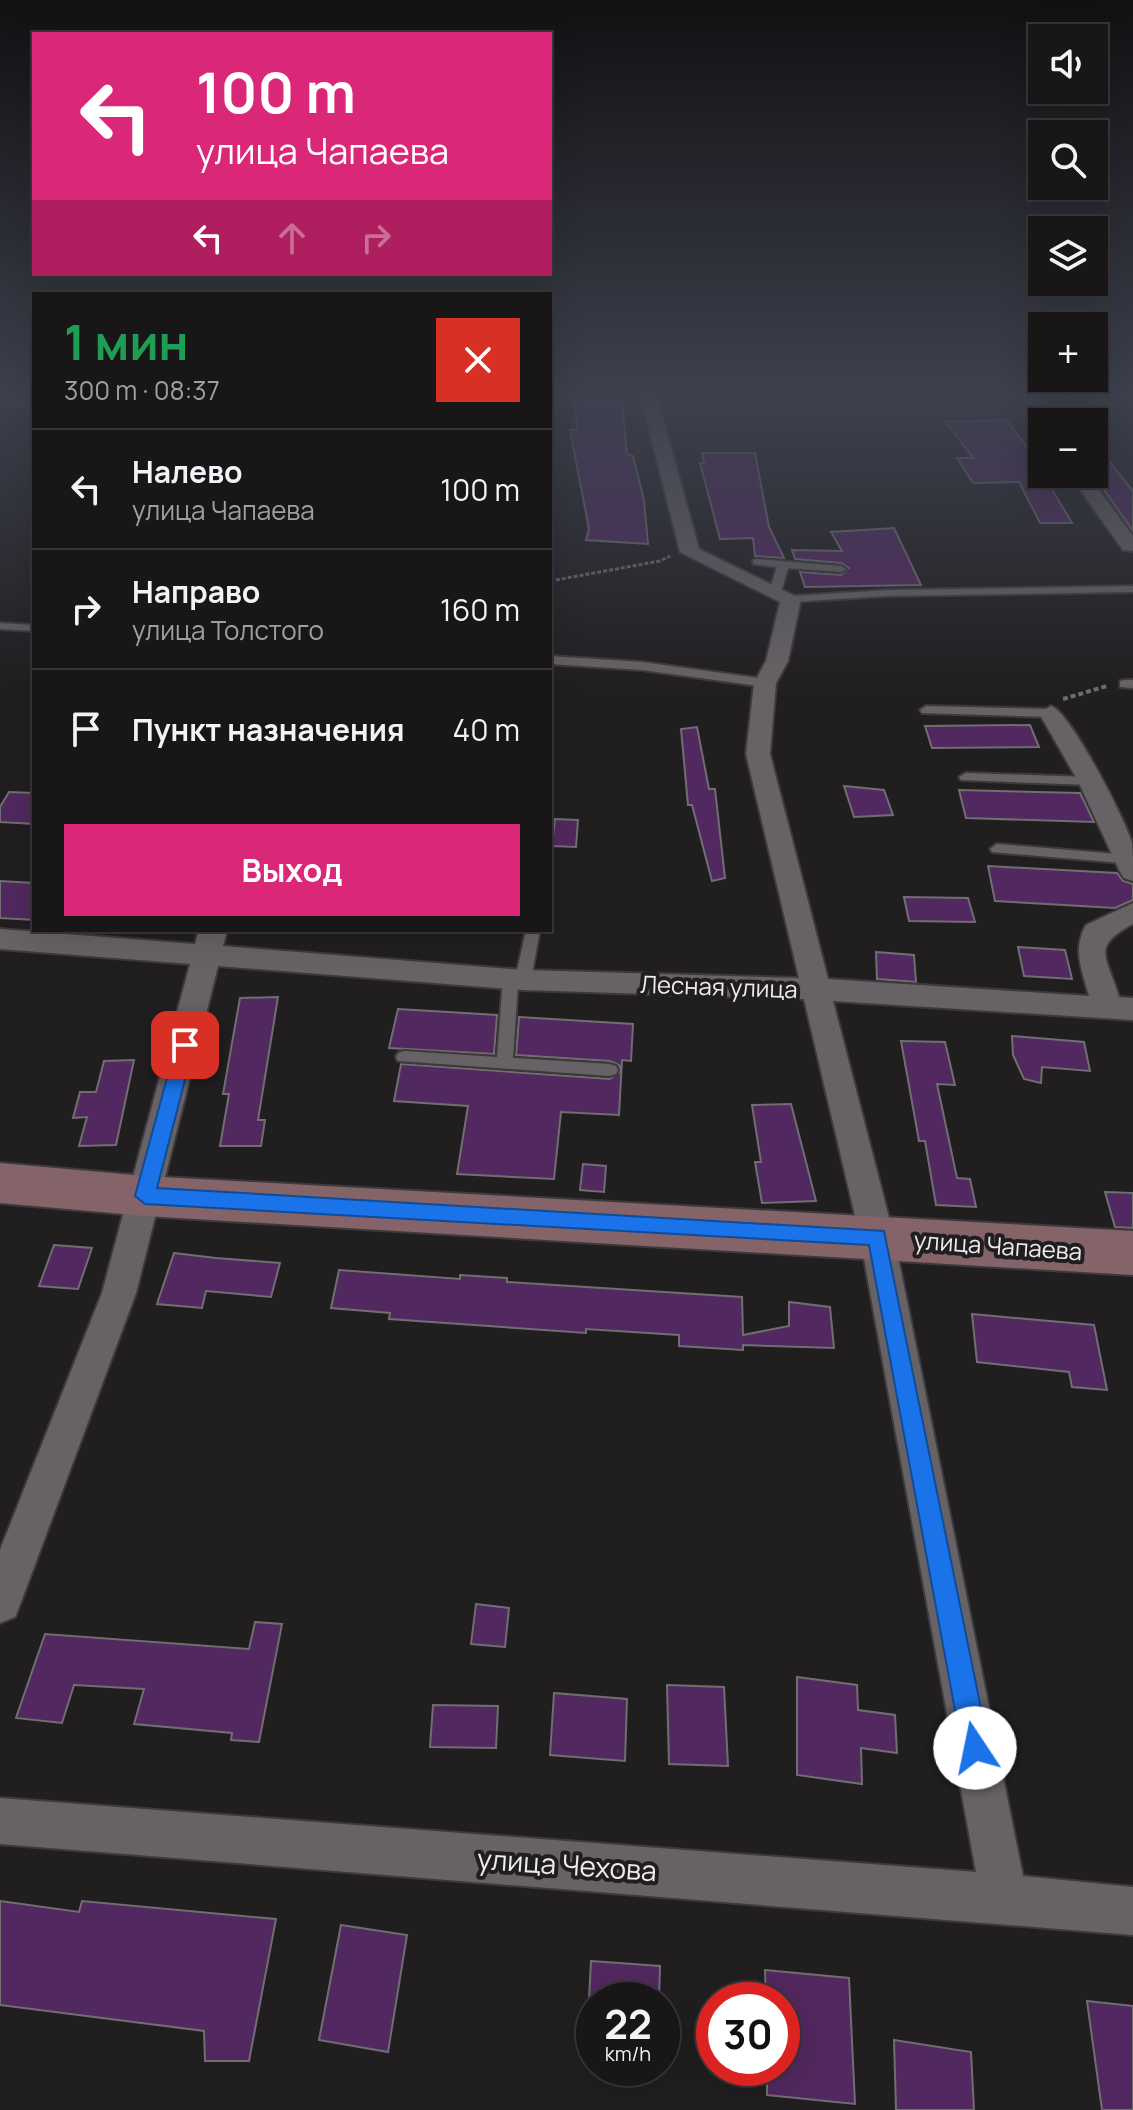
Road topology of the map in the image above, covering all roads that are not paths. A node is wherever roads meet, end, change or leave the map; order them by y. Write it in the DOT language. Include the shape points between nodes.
graph roads {
  1 [pos="675,495"];
  2 [pos="1094,495"];
  3 [pos="1130,546"];
  4 [pos="757,562"];
  5 [pos="841,569"];
  6 [pos="783,585"];
  7 [pos="1133,589"];
  8 [pos="0,626"];
  9 [pos="32,628"];
  10 [pos="552,660"];
  11 [pos="765,683"];
  12 [pos="926,710"];
  13 [pos="1051,713"];
  14 [pos="966,777"];
  15 [pos="1090,781"];
  16 [pos="997,849"];
  17 [pos="1131,866"];
  18 [pos="1133,912"];
  19 [pos="532,932"];
  20 [pos="0,939"];
  21 [pos="211,942"];
  22 [pos="517,979"];
  23 [pos="814,989"];
  24 [pos="1120,1008"];
  25 [pos="404,1057"];
  26 [pos="505,1061"];
  27 [pos="610,1070"];
  28 [pos="0,1183"];
  29 [pos="145,1196"];
  30 [pos="877,1237"];
  31 [pos="1133,1253"];
  32 [pos="0,1602"];
  33 [pos="0,1821"];
  34 [pos="1004,1898"];
  35 [pos="1133,1911"];
  1 -- 6 [label="street" via="689,549"];
  2 -- 3 [label="street"];
  4 -- 6 [label="lane"];
  5 -- 6 [label="lane"];
  6 -- 7 [label="lane" via="888,593"];
  6 -- 11 [label="street" via="777,661"];
  8 -- 9 [label="lane"];
  10 -- 11 [label="lane"];
  11 -- 23 [label="street" via="758,754"];
  12 -- 13 [label="lane"];
  13 -- 15 [label="street"];
  14 -- 15 [label="lane"];
  15 -- 17 [label="street"];
  16 -- 17 [label="lane"];
  18 -- 24 [label="street, Лесная улица" via="1096,932 1090,947"];
  19 -- 22 [label="lane"];
  20 -- 21 [label="street, Лесная улица"];
  21 -- 22 [label="street, Лесная улица"];
  21 -- 29 [label="street"];
  22 -- 23 [label="street, Лесная улица"];
  22 -- 26 [label="lane"];
  23 -- 24 [label="street, Лесная улица"];
  23 -- 30 [label="street"];
  25 -- 26 [label="lane"];
  26 -- 27 [label="lane"];
  28 -- 29 [label="street, улица Чапаева"];
  29 -- 30 [label="street, улица Чапаева"];
  29 -- 32 [label="street" via="119,1293"];
  30 -- 31 [label="street, улица Чапаева"];
  30 -- 34 [label="street"];
  33 -- 34 [label="street, улица Чехова"];
  34 -- 35 [label="street, улица Чехова"];
}
